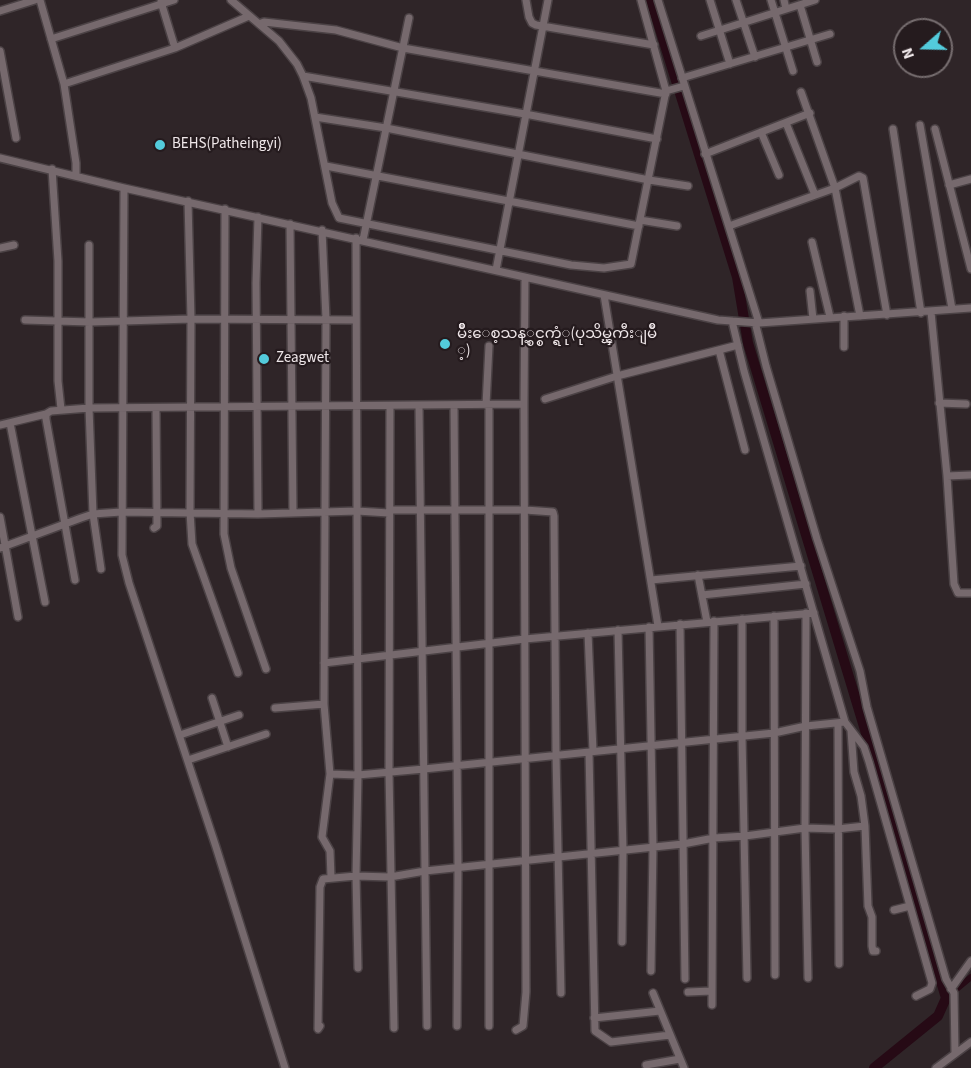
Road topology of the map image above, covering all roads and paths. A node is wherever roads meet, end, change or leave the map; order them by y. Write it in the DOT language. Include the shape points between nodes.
graph roads {
  1 [pos="35,0"];
  2 [pos="40,0"];
  3 [pos="174,0"];
  4 [pos="231,0"];
  5 [pos="526,0"];
  6 [pos="548,0"];
  7 [pos="641,0"];
  8 [pos="658,0"];
  9 [pos="710,0"];
  10 [pos="736,0"];
  11 [pos="771,0"];
  12 [pos="784,0"];
  13 [pos="815,0"];
  14 [pos="160,2"];
  15 [pos="800,4"];
  16 [pos="786,9"];
  17 [pos="0,10"];
  18 [pos="775,12"];
  19 [pos="249,16"];
  20 [pos="409,18"];
  21 [pos="743,23"];
  22 [pos="259,24"];
  23 [pos="544,28"];
  24 [pos="720,30"];
  25 [pos="830,34"];
  26 [pos="701,36"];
  27 [pos="51,39"];
  28 [pos="810,40"];
  29 [pos="654,45"];
  30 [pos="175,48"];
  31 [pos="403,48"];
  32 [pos="785,48"];
  33 [pos="0,51"];
  34 [pos="755,57"];
  35 [pos="817,62"];
  36 [pos="730,64"];
  37 [pos="534,71"];
  38 [pos="793,72"];
  39 [pos="303,76"];
  40 [pos="682,78"];
  41 [pos="64,84"];
  42 [pos="683,87"];
  43 [pos="394,92"];
  44 [pos="668,92"];
  45 [pos="801,92"];
  46 [pos="810,113"];
  47 [pos="525,114"];
  48 [pos="315,117"];
  49 [pos="786,123"];
  50 [pos="920,125"];
  51 [pos="386,128"];
  52 [pos="893,129"];
  53 [pos="934,129"];
  54 [pos="761,132"];
  55 [pos="16,138"];
  56 [pos="657,139"];
  57 [pos="518,154"];
  58 [pos="705,154"];
  59 [pos="0,158"];
  60 [pos="326,166"];
  61 [pos="52,170"];
  62 [pos="76,175"];
  63 [pos="779,175"];
  64 [pos="377,176"];
  65 [pos="971,179"];
  66 [pos="648,180"];
  67 [pos="949,185"];
  68 [pos="688,186"];
  69 [pos="124,188"];
  70 [pos="835,188"];
  71 [pos="815,195"];
  72 [pos="188,201"];
  73 [pos="509,201"];
  74 [pos="225,209"];
  75 [pos="258,217"];
  76 [pos="640,223"];
  77 [pos="290,224"];
  78 [pos="677,226"];
  79 [pos="729,226"];
  80 [pos="322,230"];
  81 [pos="363,233"];
  82 [pos="812,242"];
  83 [pos="14,245"];
  84 [pos="89,245"];
  85 [pos="0,248"];
  86 [pos="500,252"];
  87 [pos="497,267"];
  88 [pos="971,269"];
  89 [pos="525,277"];
  90 [pos="810,291"];
  91 [pos="604,295"];
  92 [pos="971,308"];
  93 [pos="952,309"];
  94 [pos="931,312"];
  95 [pos="921,313"];
  96 [pos="860,315"];
  97 [pos="887,315"];
  98 [pos="844,316"];
  99 [pos="830,317"];
  100 [pos="191,319"];
  101 [pos="326,319"];
  102 [pos="813,319"];
  103 [pos="26,320"];
  104 [pos="58,320"];
  105 [pos="224,320"];
  106 [pos="257,320"];
  107 [pos="290,320"];
  108 [pos="356,320"];
  109 [pos="123,321"];
  110 [pos="90,322"];
  111 [pos="734,322"];
  112 [pos="755,322"];
  113 [pos="738,345"];
  114 [pos="489,346"];
  115 [pos="844,347"];
  116 [pos="718,350"];
  117 [pos="617,376"];
  118 [pos="545,399"];
  119 [pos="939,403"];
  120 [pos="524,404"];
  121 [pos="966,404"];
  122 [pos="454,405"];
  123 [pos="488,405"];
  124 [pos="390,406"];
  125 [pos="419,406"];
  126 [pos="257,407"];
  127 [pos="291,407"];
  128 [pos="326,407"];
  129 [pos="356,407"];
  130 [pos="89,408"];
  131 [pos="123,408"];
  132 [pos="190,408"];
  133 [pos="224,408"];
  134 [pos="156,409"];
  135 [pos="61,410"];
  136 [pos="46,414"];
  137 [pos="10,423"];
  138 [pos="0,425"];
  139 [pos="745,450"];
  140 [pos="971,475"];
  141 [pos="947,476"];
  142 [pos="421,510"];
  143 [pos="455,510"];
  144 [pos="525,510"];
  145 [pos="357,511"];
  146 [pos="489,511"];
  147 [pos="121,512"];
  148 [pos="156,512"];
  149 [pos="190,512"];
  150 [pos="325,512"];
  151 [pos="293,513"];
  152 [pos="389,513"];
  153 [pos="93,514"];
  154 [pos="223,514"];
  155 [pos="258,514"];
  156 [pos="0,517"];
  157 [pos="63,525"];
  158 [pos="154,528"];
  159 [pos="32,536"];
  160 [pos="2,547"];
  161 [pos="801,566"];
  162 [pos="101,569"];
  163 [pos="698,575"];
  164 [pos="75,580"];
  165 [pos="651,580"];
  166 [pos="806,584"];
  167 [pos="971,593"];
  168 [pos="702,595"];
  169 [pos="45,602"];
  170 [pos="810,613"];
  171 [pos="774,616"];
  172 [pos="18,617"];
  173 [pos="742,619"];
  174 [pos="711,621"];
  175 [pos="680,624"];
  176 [pos="658,626"];
  177 [pos="649,627"];
  178 [pos="618,630"];
  179 [pos="588,633"];
  180 [pos="556,636"];
  181 [pos="525,639"];
  182 [pos="489,643"];
  183 [pos="456,646"];
  184 [pos="422,650"];
  185 [pos="389,656"];
  186 [pos="357,659"];
  187 [pos="324,663"];
  188 [pos="266,669"];
  189 [pos="238,673"];
  190 [pos="212,698"];
  191 [pos="324,704"];
  192 [pos="276,708"];
  193 [pos="239,715"];
  194 [pos="220,722"];
  195 [pos="841,723"];
  196 [pos="806,726"];
  197 [pos="851,731"];
  198 [pos="774,733"];
  199 [pos="266,734"];
  200 [pos="180,735"];
  201 [pos="742,736"];
  202 [pos="714,739"];
  203 [pos="682,742"];
  204 [pos="652,745"];
  205 [pos="228,747"];
  206 [pos="620,748"];
  207 [pos="591,751"];
  208 [pos="556,755"];
  209 [pos="525,758"];
  210 [pos="188,760"];
  211 [pos="489,762"];
  212 [pos="457,766"];
  213 [pos="424,769"];
  214 [pos="389,772"];
  215 [pos="330,774"];
  216 [pos="358,776"];
  217 [pos="865,826"];
  218 [pos="805,828"];
  219 [pos="837,829"];
  220 [pos="775,832"];
  221 [pos="745,836"];
  222 [pos="714,838"];
  223 [pos="683,844"];
  224 [pos="653,847"];
  225 [pos="623,850"];
  226 [pos="591,854"];
  227 [pos="558,857"];
  228 [pos="525,860"];
  229 [pos="490,864"];
  230 [pos="458,867"];
  231 [pos="425,871"];
  232 [pos="356,876"];
  233 [pos="390,877"];
  234 [pos="331,878"];
  235 [pos="910,906"];
  236 [pos="894,910"];
  237 [pos="622,942"];
  238 [pos="876,951"];
  239 [pos="971,961"];
  240 [pos="839,964"];
  241 [pos="358,968"];
  242 [pos="651,971"];
  243 [pos="776,975"];
  244 [pos="747,978"];
  245 [pos="808,978"];
  246 [pos="685,979"];
  247 [pos="711,991"];
  248 [pos="952,991"];
  249 [pos="688,992"];
  250 [pos="561,993"];
  251 [pos="653,993"];
  252 [pos="916,996"];
  253 [pos="712,1005"];
  254 [pos="660,1011"];
  255 [pos="594,1018"];
  256 [pos="320,1026"];
  257 [pos="427,1026"];
  258 [pos="457,1026"];
  259 [pos="489,1026"];
  260 [pos="394,1028"];
  261 [pos="516,1030"];
  262 [pos="670,1035"];
  263 [pos="971,1042"];
  264 [pos="956,1053"];
  265 [pos="680,1059"];
  266 [pos="646,1065"];
  267 [pos="285,1068"];
  268 [pos="684,1068"];
  269 [pos="936,1068"];
  1 -- 17 [label="street"];
  2 -- 27 [label="street"];
  3 -- 14 [label="street"];
  4 -- 19 [label="street"];
  5 -- 23 [label="street" via="532,23"];
  6 -- 23 [label="street"];
  7 -- 29 [label="street"];
  8 -- 40 [label="street"];
  9 -- 24 [label="street"];
  10 -- 21 [label="street"];
  11 -- 18 [label="street"];
  12 -- 16 [label="street"];
  13 -- 15 [label="street"];
  14 -- 27 [label="street"];
  14 -- 30 [label="street"];
  15 -- 16 [label="street"];
  15 -- 28 [label="street"];
  16 -- 18 [label="street"];
  18 -- 21 [label="street"];
  18 -- 32 [label="street"];
  19 -- 22 [label="street"];
  19 -- 30 [label="street"];
  20 -- 31 [label="street"];
  21 -- 24 [label="street"];
  21 -- 34 [label="street"];
  22 -- 31 [label="street" via="336,30"];
  22 -- 39 [label="street" via="279,40"];
  23 -- 29 [label="street"];
  23 -- 37 [label="street"];
  24 -- 26 [label="street"];
  24 -- 36 [label="street"];
  25 -- 28 [label="street"];
  27 -- 41 [label="street"];
  28 -- 32 [label="street"];
  28 -- 35 [label="street"];
  29 -- 44 [label="street"];
  30 -- 41 [label="street"];
  31 -- 37 [label="street"];
  31 -- 43 [label="street"];
  32 -- 34 [label="street"];
  32 -- 38 [label="street"];
  33 -- 55 [label="street"];
  34 -- 36 [label="street"];
  36 -- 40 [label="street"];
  37 -- 44 [label="street"];
  37 -- 47 [label="street"];
  39 -- 43 [label="street"];
  39 -- 48 [label="street"];
  40 -- 42 [label="street"];
  41 -- 62 [label="street"];
  42 -- 44 [label="street"];
  42 -- 58 [label="street"];
  43 -- 47 [label="street"];
  43 -- 51 [label="street"];
  44 -- 56 [label="street"];
  45 -- 46 [label="street"];
  46 -- 49 [label="street"];
  46 -- 70 [label="street"];
  47 -- 56 [label="street"];
  47 -- 57 [label="street"];
  48 -- 51 [label="street"];
  48 -- 60 [label="street"];
  49 -- 54 [label="street"];
  49 -- 71 [label="street"];
  50 -- 93 [label="street"];
  51 -- 57 [label="street"];
  51 -- 64 [label="street"];
  52 -- 95 [label="street"];
  53 -- 67 [label="street"];
  54 -- 58 [label="street"];
  54 -- 63 [label="street"];
  56 -- 66 [label="street"];
  57 -- 66 [label="street"];
  57 -- 73 [label="street"];
  58 -- 79 [label="street"];
  59 -- 61 [label="street"];
  60 -- 64 [label="street"];
  60 -- 81 [label="street" via="336,215"];
  61 -- 62 [label="street"];
  61 -- 104 [label="street"];
  62 -- 69 [label="street"];
  64 -- 73 [label="street"];
  64 -- 81 [label="street"];
  65 -- 67 [label="street"];
  66 -- 68 [label="street"];
  66 -- 76 [label="street"];
  67 -- 88 [label="street"];
  69 -- 72 [label="street"];
  69 -- 109 [label="street"];
  70 -- 71 [label="street"];
  70 -- 96 [label="street"];
  70 -- 97 [label="street" via="850,179 863,178"];
  71 -- 79 [label="street"];
  72 -- 74 [label="street"];
  72 -- 100 [label="street"];
  73 -- 76 [label="street"];
  73 -- 86 [label="street"];
  74 -- 75 [label="street"];
  74 -- 105 [label="street"];
  75 -- 77 [label="street"];
  75 -- 106 [label="street"];
  76 -- 78 [label="street"];
  76 -- 86 [label="street" via="631,264 618,268 571,265"];
  77 -- 80 [label="street"];
  77 -- 107 [label="street"];
  79 -- 112 [label="street"];
  80 -- 81 [label="street"];
  80 -- 101 [label="street"];
  81 -- 86 [label="street"];
  81 -- 87 [label="street"];
  81 -- 108 [label="street"];
  82 -- 99 [label="street"];
  83 -- 85 [label="street"];
  84 -- 110 [label="street"];
  86 -- 87 [label="street"];
  87 -- 89 [label="street"];
  89 -- 91 [label="street"];
  89 -- 120 [label="street"];
  90 -- 102 [label="street"];
  91 -- 111 [label="street"];
  91 -- 117 [label="street"];
  92 -- 93 [label="street"];
  93 -- 94 [label="street"];
  94 -- 95 [label="street"];
  94 -- 119 [label="street"];
  95 -- 97 [label="street"];
  96 -- 97 [label="street"];
  96 -- 98 [label="street"];
  98 -- 99 [label="street"];
  98 -- 115 [label="street"];
  99 -- 102 [label="street"];
  100 -- 105 [label="street"];
  100 -- 109 [label="street"];
  100 -- 132 [label="street"];
  101 -- 107 [label="street"];
  101 -- 108 [label="street"];
  101 -- 128 [label="street"];
  102 -- 112 [label="street"];
  103 -- 104 [label="street"];
  104 -- 110 [label="street"];
  104 -- 135 [label="street"];
  105 -- 106 [label="street"];
  105 -- 133 [label="street"];
  106 -- 107 [label="street"];
  106 -- 126 [label="street"];
  107 -- 127 [label="street"];
  108 -- 129 [label="street"];
  109 -- 110 [label="street"];
  109 -- 131 [label="street"];
  110 -- 130 [label="street"];
  111 -- 112 [label="street"];
  111 -- 113 [label="street"];
  112 -- 248 [label="street"];
  113 -- 116 [label="street"];
  113 -- 161 [label="street"];
  114 -- 123 [label="street"];
  116 -- 117 [label="street"];
  116 -- 139 [label="street"];
  117 -- 118 [label="street"];
  117 -- 165 [label="street"];
  119 -- 121 [label="street"];
  119 -- 141 [label="street"];
  120 -- 123 [label="street"];
  120 -- 144 [label="street"];
  122 -- 123 [label="street"];
  122 -- 125 [label="street"];
  122 -- 143 [label="street"];
  123 -- 146 [label="street"];
  124 -- 125 [label="street"];
  124 -- 129 [label="street"];
  124 -- 152 [label="street"];
  125 -- 142 [label="street"];
  126 -- 127 [label="street"];
  126 -- 133 [label="street"];
  126 -- 155 [label="street"];
  127 -- 128 [label="street"];
  127 -- 151 [label="street"];
  128 -- 129 [label="street"];
  128 -- 150 [label="street"];
  129 -- 145 [label="street"];
  130 -- 131 [label="street"];
  130 -- 135 [label="street"];
  130 -- 153 [label="street"];
  131 -- 134 [label="street"];
  131 -- 147 [label="street"];
  132 -- 133 [label="street"];
  132 -- 134 [label="street"];
  132 -- 149 [label="street"];
  133 -- 154 [label="street"];
  134 -- 148 [label="street"];
  135 -- 136 [label="street"];
  136 -- 137 [label="street"];
  136 -- 157 [label="street"];
  137 -- 138 [label="street"];
  137 -- 159 [label="street"];
  140 -- 141 [label="street"];
  141 -- 167 [label="street" via="954,584 958,593"];
  142 -- 143 [label="street"];
  142 -- 152 [label="street"];
  142 -- 184 [label="street"];
  143 -- 146 [label="street"];
  143 -- 183 [label="street"];
  144 -- 146 [label="street"];
  144 -- 180 [label="street" via="554,514"];
  144 -- 181 [label="street"];
  145 -- 150 [label="street"];
  145 -- 152 [label="street"];
  145 -- 186 [label="street"];
  146 -- 182 [label="street"];
  147 -- 148 [label="street"];
  147 -- 153 [label="street"];
  147 -- 200 [label="street" via="122,555 129,583"];
  148 -- 149 [label="street"];
  148 -- 158 [label="street"];
  149 -- 154 [label="street"];
  149 -- 189 [label="street" via="192,544"];
  150 -- 151 [label="street"];
  150 -- 187 [label="street"];
  151 -- 155 [label="street"];
  152 -- 185 [label="street"];
  153 -- 157 [label="street"];
  153 -- 162 [label="street"];
  154 -- 155 [label="street"];
  154 -- 188 [label="street" via="231,568"];
  156 -- 160 [label="street"];
  157 -- 159 [label="street"];
  157 -- 164 [label="street"];
  159 -- 160 [label="street"];
  159 -- 169 [label="street"];
  160 -- 172 [label="street"];
  161 -- 163 [label="street"];
  161 -- 166 [label="street"];
  163 -- 165 [label="street"];
  163 -- 168 [label="street"];
  165 -- 176 [label="street"];
  166 -- 168 [label="street"];
  166 -- 170 [label="street"];
  168 -- 174 [label="street"];
  170 -- 171 [label="street"];
  170 -- 195 [label="street"];
  170 -- 196 [label="street"];
  171 -- 173 [label="street"];
  171 -- 198 [label="street"];
  173 -- 174 [label="street"];
  173 -- 201 [label="street"];
  174 -- 175 [label="street"];
  174 -- 202 [label="street"];
  175 -- 176 [label="street"];
  175 -- 203 [label="street"];
  176 -- 177 [label="street"];
  177 -- 178 [label="street"];
  177 -- 204 [label="street"];
  178 -- 179 [label="street"];
  178 -- 206 [label="street"];
  179 -- 180 [label="street"];
  179 -- 207 [label="street"];
  180 -- 181 [label="street"];
  180 -- 208 [label="street"];
  181 -- 182 [label="street"];
  181 -- 209 [label="street"];
  182 -- 183 [label="street"];
  182 -- 211 [label="street"];
  183 -- 184 [label="street"];
  183 -- 212 [label="street"];
  184 -- 185 [label="street"];
  184 -- 213 [label="street"];
  185 -- 186 [label="street"];
  185 -- 214 [label="street"];
  186 -- 187 [label="street"];
  186 -- 216 [label="street"];
  187 -- 191 [label="street"];
  190 -- 194 [label="street"];
  191 -- 192 [label="street"];
  191 -- 215 [label="street"];
  193 -- 194 [label="street"];
  194 -- 200 [label="street"];
  194 -- 205 [label="street"];
  195 -- 196 [label="street"];
  195 -- 197 [label="street"];
  195 -- 219 [label="street"];
  196 -- 198 [label="street"];
  196 -- 218 [label="street"];
  197 -- 217 [label="street" via="854,772"];
  197 -- 235 [label="street" via="864,747"];
  198 -- 201 [label="street"];
  198 -- 220 [label="street"];
  199 -- 205 [label="street"];
  200 -- 210 [label="street"];
  201 -- 202 [label="street"];
  201 -- 221 [label="street"];
  202 -- 203 [label="street"];
  202 -- 222 [label="street"];
  203 -- 204 [label="street"];
  203 -- 223 [label="street"];
  204 -- 206 [label="street"];
  204 -- 224 [label="street"];
  205 -- 210 [label="street"];
  206 -- 207 [label="street"];
  206 -- 225 [label="street"];
  207 -- 208 [label="street"];
  207 -- 226 [label="street"];
  208 -- 209 [label="street"];
  208 -- 227 [label="street"];
  209 -- 211 [label="street"];
  209 -- 228 [label="street"];
  210 -- 267 [label="street"];
  211 -- 212 [label="street"];
  211 -- 229 [label="street"];
  212 -- 213 [label="street"];
  212 -- 230 [label="street"];
  213 -- 214 [label="street"];
  213 -- 231 [label="street"];
  214 -- 216 [label="street"];
  214 -- 233 [label="street"];
  215 -- 216 [label="street"];
  215 -- 234 [label="street" via="322,837 330,851"];
  216 -- 232 [label="street"];
  217 -- 219 [label="street"];
  217 -- 238 [label="street" via="868,906 872,950"];
  218 -- 219 [label="street"];
  218 -- 220 [label="street"];
  218 -- 245 [label="street"];
  219 -- 240 [label="street"];
  220 -- 221 [label="street"];
  220 -- 243 [label="street"];
  221 -- 222 [label="street"];
  221 -- 244 [label="street"];
  222 -- 223 [label="street"];
  222 -- 247 [label="street"];
  223 -- 224 [label="street"];
  223 -- 246 [label="street"];
  224 -- 225 [label="street"];
  224 -- 242 [label="street"];
  225 -- 226 [label="street"];
  225 -- 237 [label="street"];
  226 -- 227 [label="street"];
  226 -- 255 [label="street"];
  227 -- 228 [label="street"];
  227 -- 250 [label="street"];
  228 -- 229 [label="street"];
  228 -- 261 [label="street" via="526,992 523,1026"];
  229 -- 230 [label="street"];
  229 -- 259 [label="street"];
  230 -- 231 [label="street"];
  230 -- 258 [label="street"];
  231 -- 233 [label="street"];
  231 -- 257 [label="street"];
  232 -- 233 [label="street"];
  232 -- 234 [label="street"];
  232 -- 241 [label="street"];
  233 -- 260 [label="street"];
  234 -- 256 [label="street" via="323,879 320,887 318,1029"];
  235 -- 236 [label="street"];
  235 -- 252 [label="street" via="932,983 930,989"];
  239 -- 248 [label="street"];
  247 -- 249 [label="street"];
  247 -- 253 [label="street"];
  248 -- 264 [label="street"];
  251 -- 254 [label="street"];
  254 -- 255 [label="street"];
  254 -- 262 [label="street"];
  255 -- 262 [label="street" via="596,1033 611,1042"];
  262 -- 265 [label="street"];
  263 -- 264 [label="street"];
  264 -- 269 [label="street"];
  265 -- 266 [label="street"];
  265 -- 268 [label="street"];
}
